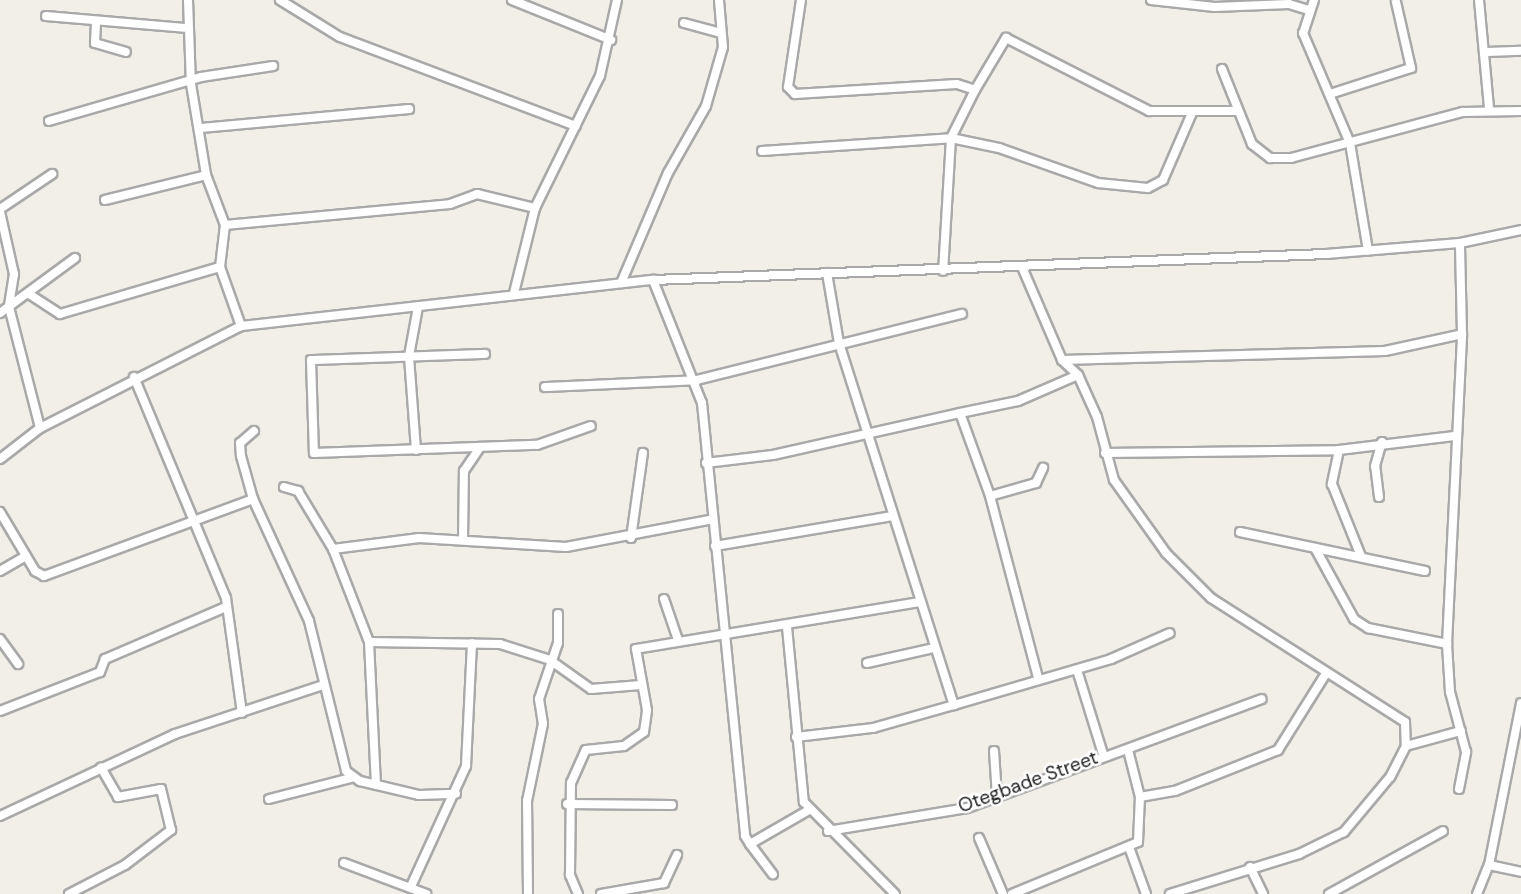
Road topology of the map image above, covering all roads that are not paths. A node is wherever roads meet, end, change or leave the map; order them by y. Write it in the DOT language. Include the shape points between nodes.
graph roads {
  1 [pos="188,0"];
  2 [pos="280,0"];
  3 [pos="617,0"];
  4 [pos="719,0"];
  5 [pos="801,0"];
  6 [pos="1151,0"];
  7 [pos="1314,0"];
  8 [pos="1479,0"];
  9 [pos="516,1"];
  10 [pos="1396,2"];
  11 [pos="1216,4"];
  12 [pos="1309,10"];
  13 [pos="46,16"];
  14 [pos="96,23"];
  15 [pos="684,23"];
  16 [pos="187,28"];
  17 [pos="718,32"];
  18 [pos="611,40"];
  19 [pos="1521,51"];
  20 [pos="126,52"];
  21 [pos="1487,52"];
  22 [pos="273,66"];
  23 [pos="1222,69"];
  24 [pos="191,84"];
  25 [pos="975,90"];
  26 [pos="1333,93"];
  27 [pos="1489,107"];
  28 [pos="409,109"];
  29 [pos="1238,111"];
  30 [pos="1521,111"];
  31 [pos="1192,113"];
  32 [pos="49,121"];
  33 [pos="576,125"];
  34 [pos="201,128"];
  35 [pos="951,138"];
  36 [pos="1350,143"];
  37 [pos="762,151"];
  38 [pos="52,174"];
  39 [pos="206,175"];
  40 [pos="105,200"];
  41 [pos="535,208"];
  42 [pos="0,210"];
  43 [pos="225,225"];
  44 [pos="1521,230"];
  45 [pos="1460,243"];
  46 [pos="1368,250"];
  47 [pos="75,258"];
  48 [pos="220,267"];
  49 [pos="1022,267"];
  50 [pos="943,271"];
  51 [pos="827,273"];
  52 [pos="653,280"];
  53 [pos="621,283"];
  54 [pos="29,293"];
  55 [pos="514,293"];
  56 [pos="9,307"];
  57 [pos="418,307"];
  58 [pos="0,313"];
  59 [pos="962,314"];
  60 [pos="241,326"];
  61 [pos="1462,334"];
  62 [pos="839,343"];
  63 [pos="485,354"];
  64 [pos="409,356"];
  65 [pos="1062,360"];
  66 [pos="1077,375"];
  67 [pos="134,377"];
  68 [pos="696,380"];
  69 [pos="545,387"];
  70 [pos="960,413"];
  71 [pos="591,426"];
  72 [pos="40,428"];
  73 [pos="254,431"];
  74 [pos="869,434"];
  75 [pos="1454,436"];
  76 [pos="1382,442"];
  77 [pos="480,447"];
  78 [pos="416,450"];
  79 [pos="1339,450"];
  80 [pos="643,453"];
  81 [pos="1105,453"];
  82 [pos="0,459"];
  83 [pos="706,463"];
  84 [pos="1043,468"];
  85 [pos="285,487"];
  86 [pos="990,496"];
  87 [pos="1379,497"];
  88 [pos="253,499"];
  89 [pos="0,512"];
  90 [pos="892,516"];
  91 [pos="709,520"];
  92 [pos="192,521"];
  93 [pos="1240,532"];
  94 [pos="631,538"];
  95 [pos="463,540"];
  96 [pos="715,546"];
  97 [pos="1315,548"];
  98 [pos="333,549"];
  99 [pos="26,556"];
  100 [pos="1361,556"];
  101 [pos="0,571"];
  102 [pos="1425,571"];
  103 [pos="664,599"];
  104 [pos="920,602"];
  105 [pos="226,607"];
  106 [pos="558,614"];
  107 [pos="787,627"];
  108 [pos="729,630"];
  109 [pos="1170,633"];
  110 [pos="0,639"];
  111 [pos="678,640"];
  112 [pos="369,642"];
  113 [pos="472,643"];
  114 [pos="1447,644"];
  115 [pos="934,648"];
  116 [pos="550,660"];
  117 [pos="867,663"];
  118 [pos="18,664"];
  119 [pos="1077,670"];
  120 [pos="1325,675"];
  121 [pos="1038,678"];
  122 [pos="323,685"];
  123 [pos="641,685"];
  124 [pos="1262,699"];
  125 [pos="1521,703"];
  126 [pos="954,705"];
  127 [pos="0,711"];
  128 [pos="242,713"];
  129 [pos="1461,731"];
  130 [pos="796,737"];
  131 [pos="1406,746"];
  132 [pos="1128,750"];
  133 [pos="994,751"];
  134 [pos="1103,754"];
  135 [pos="101,767"];
  136 [pos="351,778"];
  137 [pos="376,785"];
  138 [pos="1459,789"];
  139 [pos="456,794"];
  140 [pos="997,796"];
  141 [pos="1140,797"];
  142 [pos="270,799"];
  143 [pos="567,804"];
  144 [pos="672,805"];
  145 [pos="809,810"];
  146 [pos="0,816"];
  147 [pos="828,831"];
  148 [pos="1443,831"];
  149 [pos="979,838"];
  150 [pos="750,844"];
  151 [pos="1129,847"];
  152 [pos="677,855"];
  153 [pos="344,863"];
  154 [pos="1489,865"];
  155 [pos="1250,867"];
  156 [pos="1521,872"];
  157 [pos="772,874"];
  158 [pos="412,884"];
  159 [pos="69,894"];
  160 [pos="426,894"];
  161 [pos="528,894"];
  162 [pos="578,894"];
  163 [pos="601,894"];
  164 [pos="895,894"];
  165 [pos="1003,894"];
  166 [pos="1014,894"];
  167 [pos="1146,894"];
  168 [pos="1170,894"];
  169 [pos="1264,894"];
  170 [pos="1329,894"];
  171 [pos="1477,894"];
  1 -- 16 [label="street"];
  2 -- 33 [label="street" via="340,37"];
  3 -- 18 [label="street"];
  4 -- 17 [label="street"];
  5 -- 25 [label="street" via="789,87 795,94 957,83"];
  6 -- 11 [label="street"];
  7 -- 12 [label="street"];
  8 -- 21 [label="street"];
  9 -- 18 [label="street"];
  10 -- 26 [label="street" via="1411,68"];
  11 -- 12 [label="street" via="1289,4"];
  12 -- 26 [label="street" via="1303,33"];
  13 -- 14 [label="street"];
  14 -- 16 [label="street"];
  14 -- 20 [label="street" via="95,43"];
  15 -- 17 [label="street"];
  16 -- 24 [label="street"];
  17 -- 53 [label="street" via="723,47 706,106 668,173"];
  18 -- 33 [label="street"];
  19 -- 21 [label="street"];
  21 -- 27 [label="street"];
  22 -- 24 [label="street"];
  23 -- 29 [label="street"];
  24 -- 32 [label="street"];
  24 -- 34 [label="street"];
  25 -- 31 [label="street" via="1006,38 1137,107"];
  25 -- 35 [label="street"];
  26 -- 36 [label="street"];
  27 -- 30 [label="street"];
  27 -- 36 [label="street"];
  28 -- 34 [label="street"];
  29 -- 31 [label="street"];
  29 -- 36 [label="street" via="1252,144 1269,158"];
  31 -- 35 [label="street" via="1163,180 1148,188 1098,183 999,148"];
  33 -- 41 [label="street"];
  34 -- 39 [label="street"];
  35 -- 37 [label="street"];
  35 -- 50 [label="street"];
  36 -- 46 [label="street"];
  38 -- 42 [label="street"];
  39 -- 40 [label="street"];
  39 -- 43 [label="street"];
  41 -- 43 [label="street" via="477,194 450,204"];
  41 -- 55 [label="street"];
  42 -- 56 [label="street" via="13,274"];
  43 -- 48 [label="street"];
  44 -- 45 [label="street"];
  45 -- 46 [label="street"];
  45 -- 61 [label="street"];
  46 -- 49 [label="street"];
  47 -- 54 [label="street"];
  48 -- 54 [label="street" via="60,314"];
  48 -- 60 [label="street"];
  49 -- 50 [label="street"];
  49 -- 65 [label="street"];
  50 -- 51 [label="street"];
  51 -- 52 [label="street"];
  51 -- 62 [label="street"];
  52 -- 53 [label="street"];
  52 -- 68 [label="street"];
  53 -- 55 [label="street"];
  54 -- 56 [label="street"];
  55 -- 57 [label="street"];
  56 -- 58 [label="street"];
  56 -- 72 [label="street"];
  57 -- 60 [label="street"];
  57 -- 64 [label="street"];
  59 -- 62 [label="street"];
  60 -- 67 [label="street"];
  61 -- 65 [label="street" via="1372,352"];
  61 -- 75 [label="street"];
  62 -- 68 [label="street"];
  62 -- 74 [label="street"];
  63 -- 64 [label="street"];
  64 -- 78 [label="street"];
  64 -- 78 [label="street" via="311,360 309,406 314,453"];
  65 -- 66 [label="street"];
  66 -- 70 [label="street" via="1018,401"];
  66 -- 81 [label="street"];
  67 -- 72 [label="street"];
  67 -- 92 [label="street"];
  68 -- 69 [label="street"];
  68 -- 83 [label="street"];
  70 -- 74 [label="street"];
  70 -- 86 [label="street"];
  71 -- 77 [label="street" via="537,445"];
  72 -- 82 [label="street"];
  73 -- 88 [label="street" via="239,448"];
  74 -- 83 [label="street"];
  74 -- 90 [label="street"];
  75 -- 76 [label="street"];
  75 -- 114 [label="street" via="1455,561"];
  76 -- 79 [label="street"];
  76 -- 87 [label="street" via="1375,466"];
  77 -- 78 [label="street"];
  77 -- 95 [label="street" via="464,471"];
  79 -- 81 [label="street"];
  79 -- 100 [label="street" via="1332,484"];
  80 -- 94 [label="street"];
  81 -- 120 [label="street" via="1114,480 1182,569 1211,598"];
  83 -- 91 [label="street"];
  84 -- 86 [label="street" via="1031,485"];
  85 -- 98 [label="street" via="298,491"];
  86 -- 121 [label="street"];
  88 -- 92 [label="street"];
  88 -- 122 [label="street" via="309,621"];
  89 -- 99 [label="street"];
  90 -- 96 [label="street"];
  90 -- 104 [label="street"];
  91 -- 94 [label="street"];
  91 -- 96 [label="street"];
  92 -- 99 [label="street" via="47,576 37,574"];
  92 -- 105 [label="street"];
  93 -- 97 [label="street"];
  94 -- 95 [label="street" via="566,547"];
  95 -- 98 [label="street" via="370,540"];
  96 -- 108 [label="street"];
  97 -- 100 [label="street"];
  97 -- 114 [label="street" via="1353,620"];
  98 -- 112 [label="street"];
  99 -- 101 [label="street"];
  100 -- 102 [label="street"];
  103 -- 111 [label="street"];
  104 -- 107 [label="street"];
  104 -- 115 [label="street"];
  105 -- 127 [label="street" via="105,659 100,672"];
  105 -- 128 [label="street"];
  106 -- 116 [label="street"];
  107 -- 108 [label="street"];
  107 -- 130 [label="street"];
  108 -- 111 [label="street"];
  108 -- 150 [label="street" via="741,760 738,815"];
  109 -- 119 [label="street"];
  110 -- 118 [label="street"];
  111 -- 123 [label="street" via="636,649"];
  112 -- 113 [label="street"];
  112 -- 137 [label="street"];
  113 -- 116 [label="street" via="525,648"];
  113 -- 139 [label="street" via="471,741"];
  114 -- 129 [label="street" via="1450,692"];
  115 -- 117 [label="street"];
  115 -- 126 [label="street"];
  116 -- 123 [label="street" via="591,689"];
  116 -- 161 [label="street" via="538,699 543,724 527,801"];
  119 -- 121 [label="street"];
  119 -- 134 [label="street"];
  120 -- 131 [label="street" via="1400,713"];
  120 -- 141 [label="street" via="1278,750 1175,791"];
  121 -- 126 [label="street"];
  122 -- 128 [label="street"];
  122 -- 136 [label="street"];
  123 -- 143 [label="street" via="644,732 624,746 586,750"];
  124 -- 132 [label="street, Otegbade Street"];
  125 -- 154 [label="street"];
  126 -- 130 [label="street" via="873,728"];
  128 -- 135 [label="street"];
  129 -- 131 [label="street"];
  129 -- 138 [label="street" via="1466,759"];
  130 -- 145 [label="street" via="798,784"];
  131 -- 155 [label="street" via="1390,777 1344,832"];
  132 -- 134 [label="street, Otegbade Street"];
  132 -- 141 [label="street"];
  133 -- 140 [label="street"];
  134 -- 140 [label="street, Otegbade Street"];
  135 -- 146 [label="street"];
  135 -- 159 [label="street" via="118,797 161,789 171,830 113,872"];
  136 -- 137 [label="street"];
  136 -- 142 [label="street"];
  137 -- 139 [label="street" via="419,795"];
  139 -- 158 [label="street"];
  140 -- 147 [label="street, Otegbade Street"];
  141 -- 151 [label="street" via="1140,834"];
  143 -- 144 [label="street"];
  143 -- 162 [label="street" via="570,875"];
  145 -- 147 [label="street"];
  145 -- 150 [label="street"];
  147 -- 164 [label="street"];
  148 -- 170 [label="street"];
  149 -- 165 [label="street"];
  150 -- 157 [label="street"];
  151 -- 166 [label="street"];
  151 -- 167 [label="street"];
  152 -- 163 [label="street" via="664,883"];
  153 -- 158 [label="street"];
  154 -- 156 [label="street"];
  154 -- 171 [label="street"];
  155 -- 168 [label="street"];
  155 -- 169 [label="street"];
  158 -- 160 [label="street"];
}
